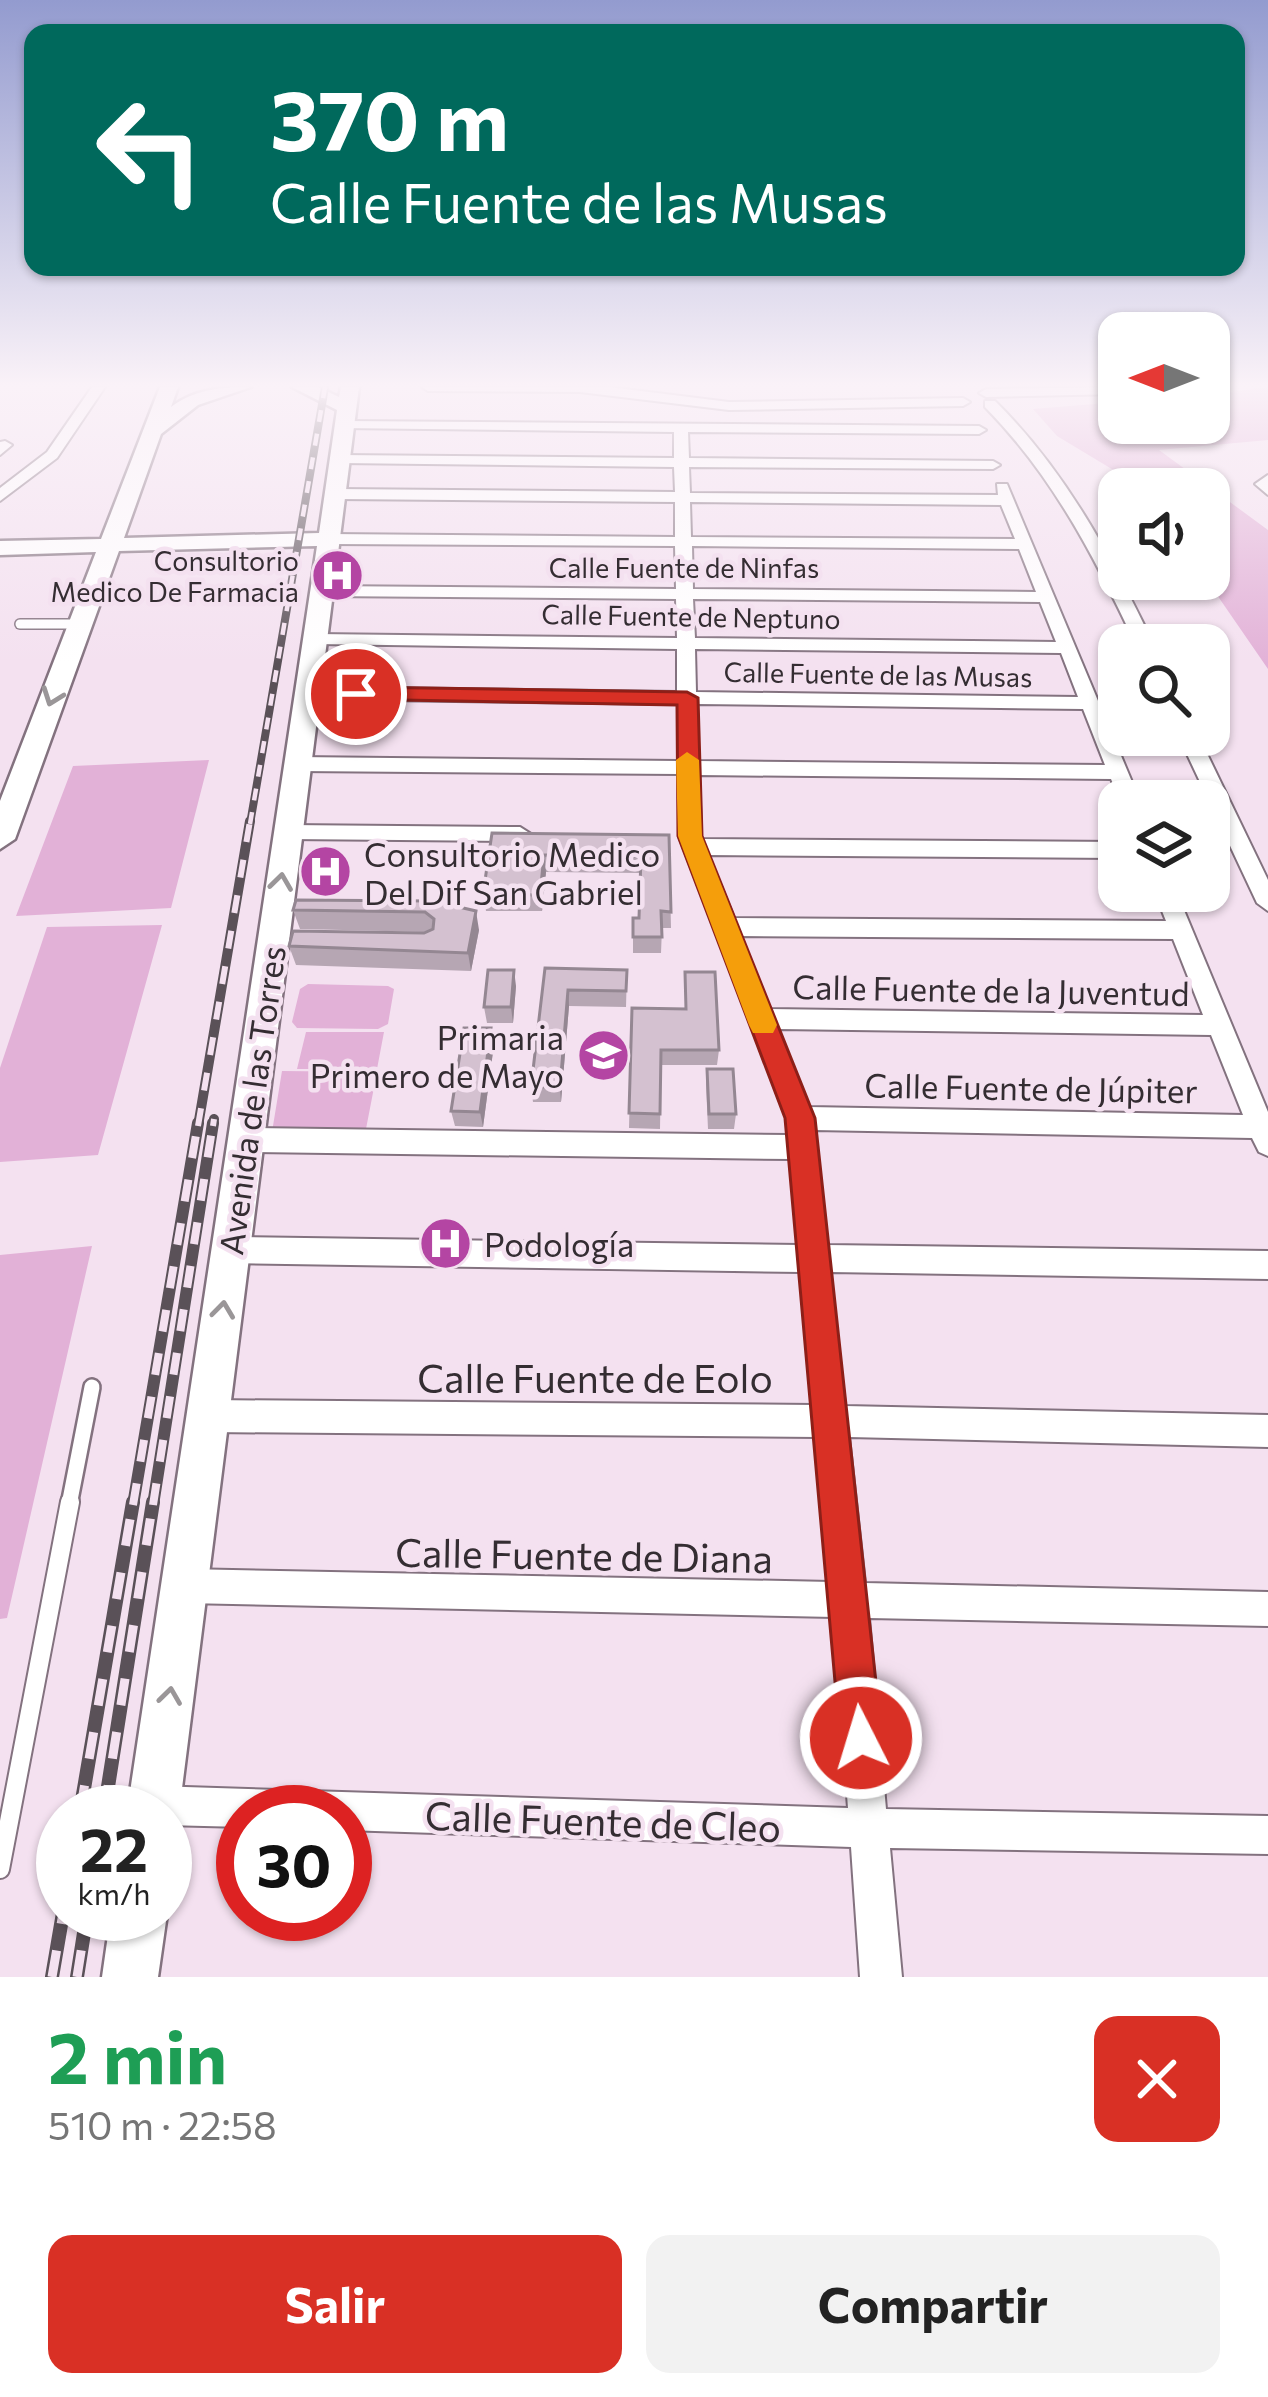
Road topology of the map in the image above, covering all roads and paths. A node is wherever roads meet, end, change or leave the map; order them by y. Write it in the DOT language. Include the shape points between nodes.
graph roads {
  1 [pos="134,479"];
  2 [pos="338,479"];
  3 [pos="683,479"];
  4 [pos="999,479"];
  5 [pos="1050,479"];
  6 [pos="0,480"];
  7 [pos="20,480"];
  8 [pos="337,494"];
  9 [pos="0,496"];
  10 [pos="684,496"];
  11 [pos="1007,500"];
  12 [pos="329,539"];
  13 [pos="684,542"];
  14 [pos="1025,544"];
  15 [pos="0,548"];
  16 [pos="107,548"];
  17 [pos="322,590"];
  18 [pos="686,594"];
  19 [pos="1045,597"];
  20 [pos="20,624"];
  21 [pos="79,624"];
  22 [pos="1134,624"];
  23 [pos="316,639"];
  24 [pos="687,644"];
  25 [pos="1066,648"];
  26 [pos="308,693"];
  27 [pos="687,698"];
  28 [pos="1088,703"];
  29 [pos="1198,756"];
  30 [pos="297,764"];
  31 [pos="687,768"];
  32 [pos="1118,772"];
  33 [pos="1121,780"];
  34 [pos="9,790"];
  35 [pos="288,832"];
  36 [pos="535,834"];
  37 [pos="0,839"];
  38 [pos="684,840"];
  39 [pos="1098,850"];
  40 [pos="1268,903"];
  41 [pos="1174,912"];
  42 [pos="727,927"];
  43 [pos="1180,930"];
  44 [pos="760,1019"];
  45 [pos="1220,1025"];
  46 [pos="802,1132"];
  47 [pos="1265,1136"];
  48 [pos="246,1140"];
  49 [pos="230,1250"];
  50 [pos="814,1258"];
  51 [pos="1268,1264"];
  52 [pos="92,1387"];
  53 [pos="210,1417"];
  54 [pos="829,1421"];
  55 [pos="1268,1431"];
  56 [pos="185,1586"];
  57 [pos="850,1602"];
  58 [pos="1268,1609"];
  59 [pos="157,1785"];
  60 [pos="192,1810"];
  61 [pos="868,1828"];
  62 [pos="1268,1835"];
  63 [pos="0,1869"];
  64 [pos="135,1941"];
  65 [pos="130,1977"];
  66 [pos="881,1977"];
  1 -- 16 [label="main road"];
  2 -- 8 [label="main road, Avenida de las Torres"];
  3 -- 10 [label="street"];
  4 -- 11 [label="street"];
  5 -- 22 [label="street"];
  6 -- 7 [label="street"];
  7 -- 9 [label="street"];
  8 -- 10 [label="street"];
  8 -- 12 [label="main road, Avenida de las Torres"];
  10 -- 11 [label="street"];
  10 -- 13 [label="street"];
  11 -- 14 [label="street"];
  12 -- 13 [label="street"];
  12 -- 16 [label="main road"];
  12 -- 17 [label="main road, Avenida de las Torres"];
  13 -- 14 [label="street"];
  13 -- 18 [label="street"];
  14 -- 19 [label="street"];
  15 -- 16 [label="main road"];
  16 -- 21 [label="main road"];
  17 -- 18 [label="street, Calle Fuente de Ninfas"];
  17 -- 23 [label="main road, Avenida de las Torres"];
  18 -- 19 [label="street, Calle Fuente de Ninfas"];
  18 -- 24 [label="street"];
  19 -- 25 [label="street"];
  20 -- 21 [label="lane"];
  21 -- 34 [label="main road, one-way"];
  23 -- 24 [label="street, Calle Fuente de Neptuno"];
  23 -- 26 [label="main road, Avenida de las Torres"];
  24 -- 25 [label="street, Calle Fuente de Neptuno"];
  24 -- 27 [label="street"];
  25 -- 28 [label="street"];
  26 -- 27 [label="street, Calle Fuente de las Musas"];
  26 -- 30 [label="main road, Avenida de las Torres"];
  27 -- 28 [label="street, Calle Fuente de las Musas"];
  27 -- 31 [label="street"];
  28 -- 32 [label="street"];
  29 -- 40 [label="street"];
  30 -- 31 [label="street"];
  30 -- 35 [label="main road, Avenida de las Torres"];
  31 -- 32 [label="street"];
  31 -- 38 [label="street"];
  32 -- 33 [label="street"];
  34 -- 37 [label="main road"];
  35 -- 36 [label="street"];
  48 -- 35 [label="main road, Avenida de las Torres, one-way" via="283,939"];
  38 -- 39 [label="street"];
  38 -- 42 [label="street"];
  41 -- 43 [label="street"];
  42 -- 43 [label="street"];
  42 -- 44 [label="street"];
  43 -- 45 [label="street"];
  44 -- 45 [label="street, Calle Fuente de la Juventud"];
  44 -- 46 [label="street"];
  45 -- 47 [label="street"];
  46 -- 47 [label="street, Calle Fuente de Júpiter"];
  46 -- 48 [label="street, Calle Fuente de Júpiter"];
  46 -- 50 [label="street"];
  48 -- 49 [label="main road, Avenida de las Torres"];
  49 -- 50 [label="street"];
  53 -- 49 [label="main road, Avenida de las Torres, one-way"];
  50 -- 51 [label="street"];
  50 -- 54 [label="street"];
  52 -- 63 [label="lane"];
  53 -- 54 [label="street, Calle Fuente de Eolo"];
  53 -- 56 [label="main road, Avenida de las Torres"];
  54 -- 55 [label="street, Calle Fuente de Eolo"];
  54 -- 57 [label="street"];
  56 -- 57 [label="street, Calle Fuente de Diana"];
  59 -- 56 [label="main road, Avenida de las Torres, one-way"];
  57 -- 58 [label="street, Calle Fuente de Diana"];
  57 -- 61 [label="street"];
  60 -- 61 [label="street, Calle Fuente de Cleo"];
  61 -- 62 [label="street, Calle Fuente de Cleo"];
  61 -- 66 [label="street"];
  64 -- 65 [label="main road"];
}
